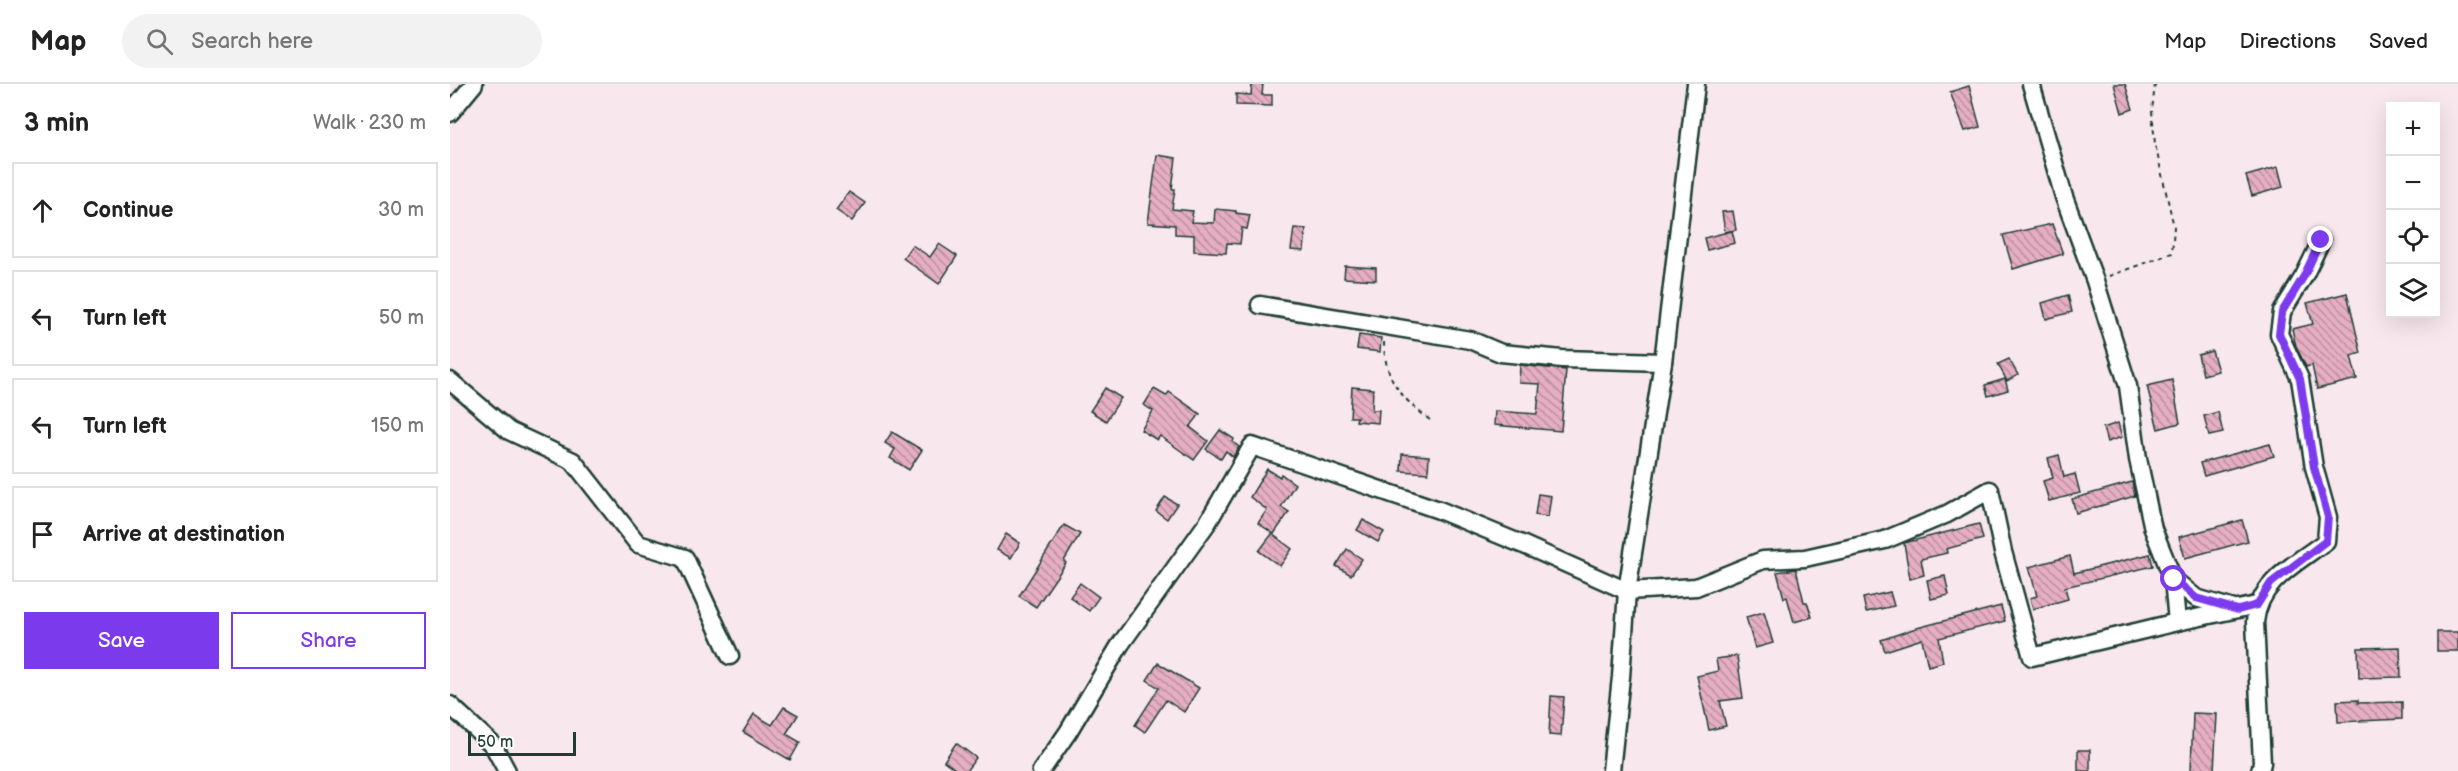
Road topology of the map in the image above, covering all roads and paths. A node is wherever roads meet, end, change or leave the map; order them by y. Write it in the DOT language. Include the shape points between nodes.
graph roads {
  1 [pos="474,84"];
  2 [pos="1696,84"];
  3 [pos="2031,84"];
  4 [pos="2155,84"];
  5 [pos="450,113"];
  6 [pos="2321,240"];
  7 [pos="2095,281"];
  8 [pos="1260,305"];
  9 [pos="1368,324"];
  10 [pos="1663,362"];
  11 [pos="450,381"];
  12 [pos="1430,420"];
  13 [pos="2174,579"];
  14 [pos="1627,591"];
  15 [pos="2257,605"];
  16 [pos="2238,610"];
  17 [pos="2177,622"];
  18 [pos="730,656"];
  19 [pos="450,705"];
  20 [pos="507,771"];
  21 [pos="1041,771"];
  22 [pos="1611,771"];
  23 [pos="2260,771"];
  1 -- 5 [label="street"];
  2 -- 10 [label="street"];
  3 -- 7 [label="street" via="2064,197"];
  4 -- 7 [label="path" via="2155,144 2174,227 2172,253"];
  6 -- 15 [label="street" via="2282,312 2279,334 2300,379 2314,467 2328,517 2326,541 2271,583"];
  7 -- 13 [label="street" via="2128,386 2153,529"];
  8 -- 9 [label="street"];
  9 -- 10 [label="street" via="1470,340 1500,353"];
  9 -- 12 [label="path" via="1384,334 1389,374 1407,402"];
  10 -- 14 [label="street"];
  11 -- 18 [label="street" via="509,431 573,461 638,544 685,558"];
  13 -- 16 [label="street" via="2196,598"];
  13 -- 17 [label="street"];
  14 -- 17 [label="street" via="1696,587 1763,560 1805,558 1885,540 1947,514 1990,490 2032,657"];
  14 -- 21 [label="street" via="1439,510 1251,446 1208,522 1120,645"];
  14 -- 22 [label="street"];
  15 -- 16 [label="street"];
  15 -- 23 [label="street"];
  16 -- 17 [label="street"];
  19 -- 20 [label="street" via="493,745"];
}
